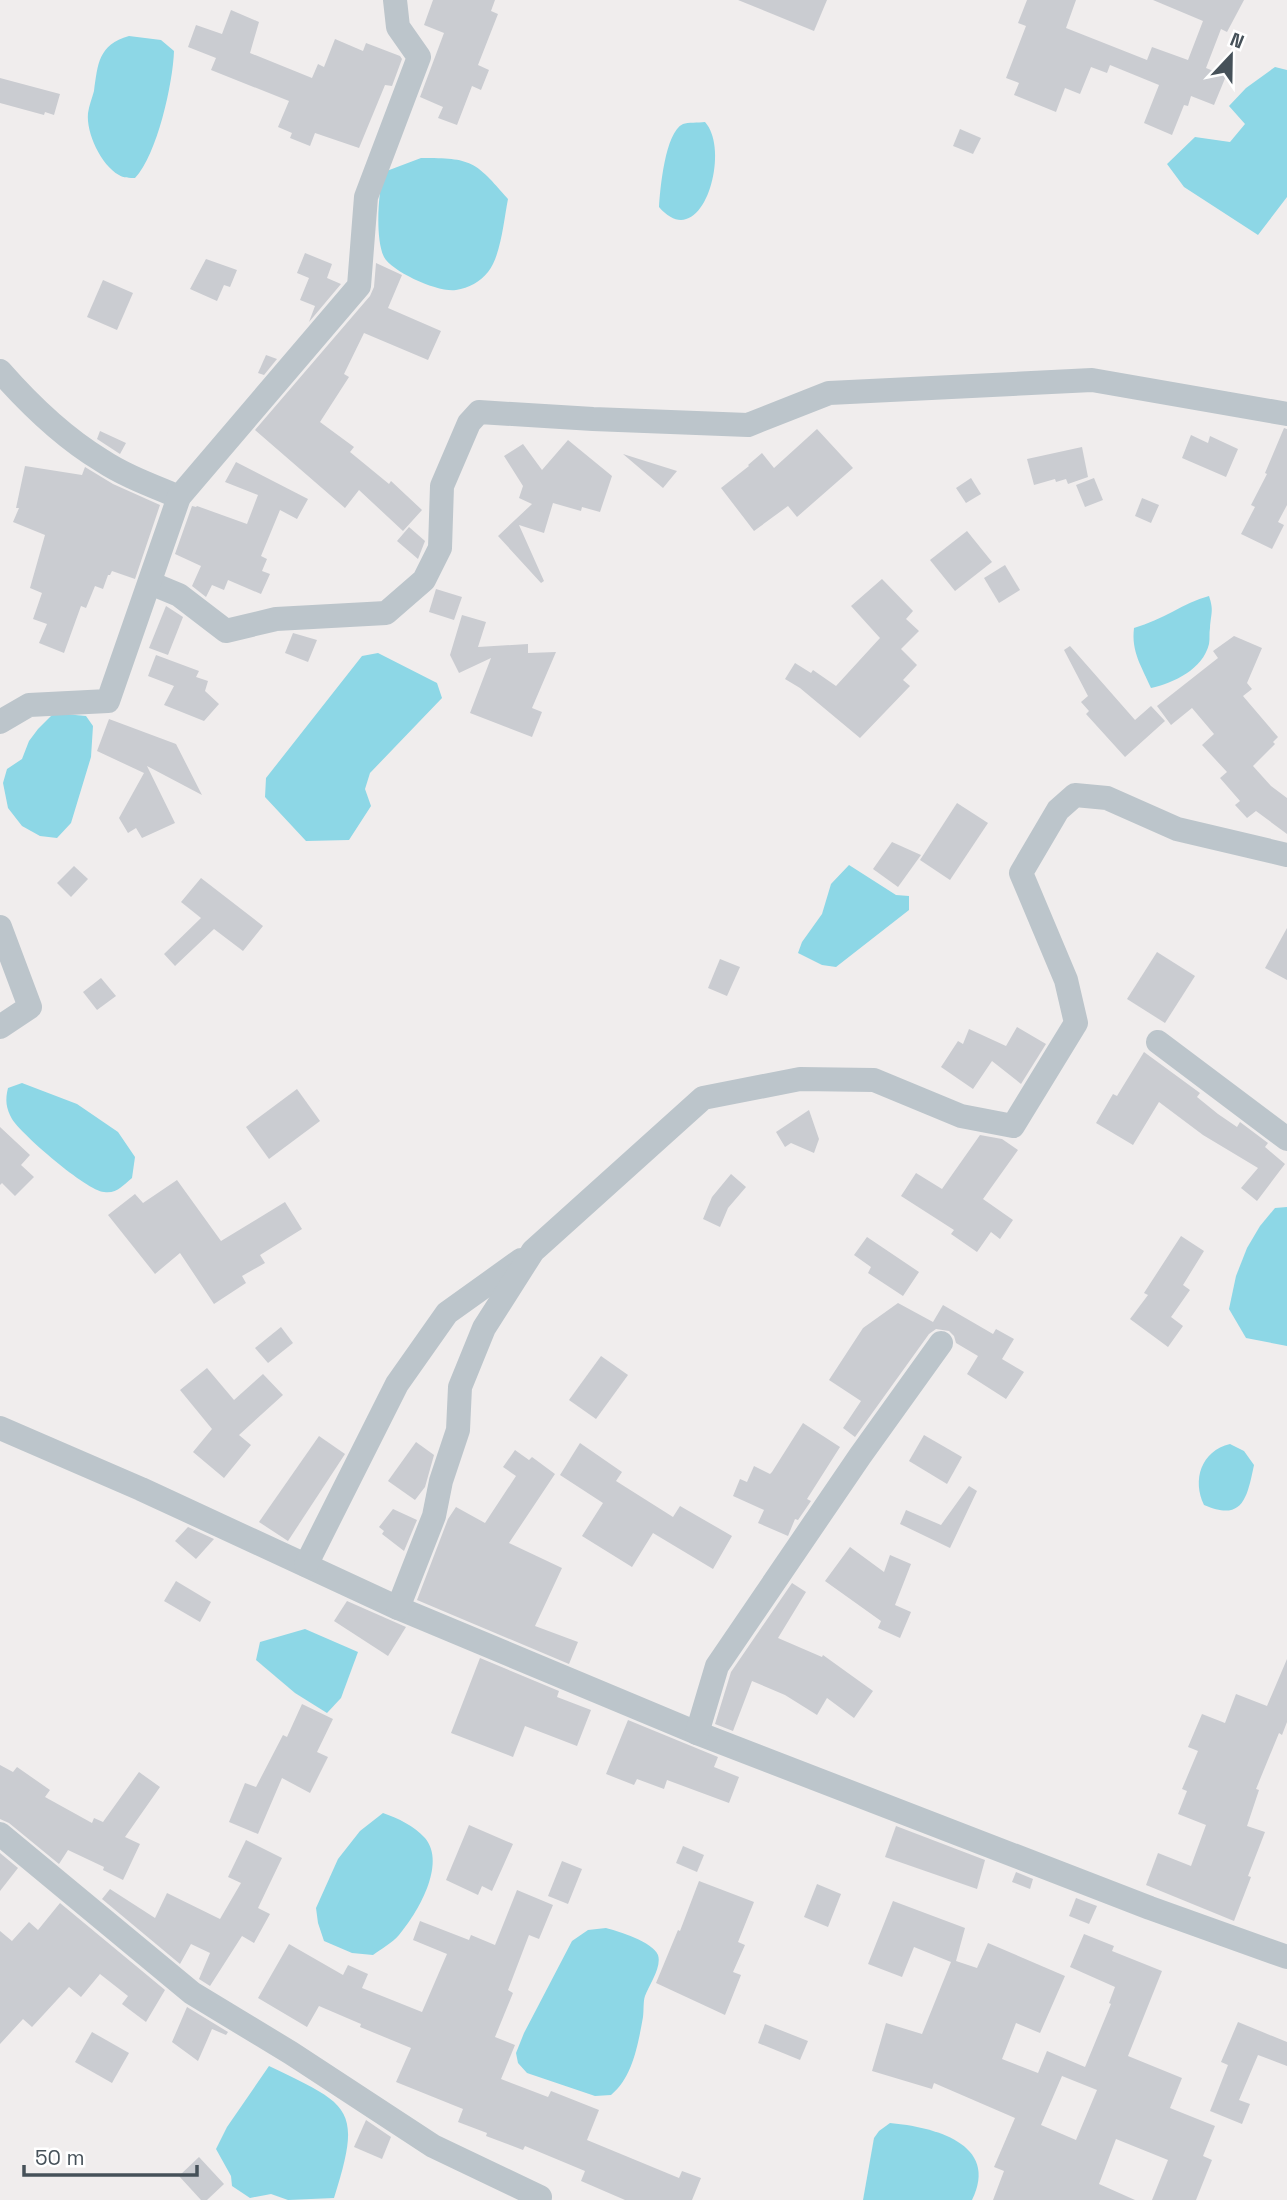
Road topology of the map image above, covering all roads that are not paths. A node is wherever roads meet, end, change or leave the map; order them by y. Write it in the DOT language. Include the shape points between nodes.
graph roads {
  1 [pos="395,0"];
  2 [pos="0,371"];
  3 [pos="1287,414"];
  4 [pos="179,497"];
  5 [pos="150,583"];
  6 [pos="0,722"];
  7 [pos="1287,855"];
  8 [pos="0,928"];
  9 [pos="0,1027"];
  10 [pos="1158,1042"];
  11 [pos="1287,1139"];
  12 [pos="533,1251"];
  13 [pos="941,1343"];
  14 [pos="0,1428"];
  15 [pos="306,1565"];
  16 [pos="398,1608"];
  17 [pos="697,1733"];
  18 [pos="0,1834"];
  19 [pos="1287,1957"];
  20 [pos="541,2199"];
  1 -- 4 [label="street" via="398,27 419,57 366,197 359,286"];
  2 -- 4 [label="street" via="46,417 100,460"];
  3 -- 5 [label="street" via="1092,380 829,393 748,425 479,412 469,423 442,486 440,548 424,580 386,613 276,619 226,631 178,595"];
  4 -- 5 [label="street"];
  5 -- 6 [label="street" via="108,701 29,705"];
  7 -- 12 [label="street" via="1177,829 1108,798 1075,795 1058,810 1021,873 1066,980 1076,1023 1013,1126 961,1116 874,1080 800,1079 703,1098"];
  8 -- 9 [label="street" via="30,1007"];
  10 -- 11 [label="street"];
  12 -- 15 [label="street" via="447,1314 397,1384"];
  12 -- 16 [label="street" via="484,1328 460,1387 458,1430 434,1516"];
  13 -- 17 [label="street" via="717,1666"];
  14 -- 15 [label="street"];
  15 -- 16 [label="street"];
  16 -- 17 [label="street"];
  17 -- 19 [label="street"];
  18 -- 20 [label="street" via="192,1993 433,2146"];
}
